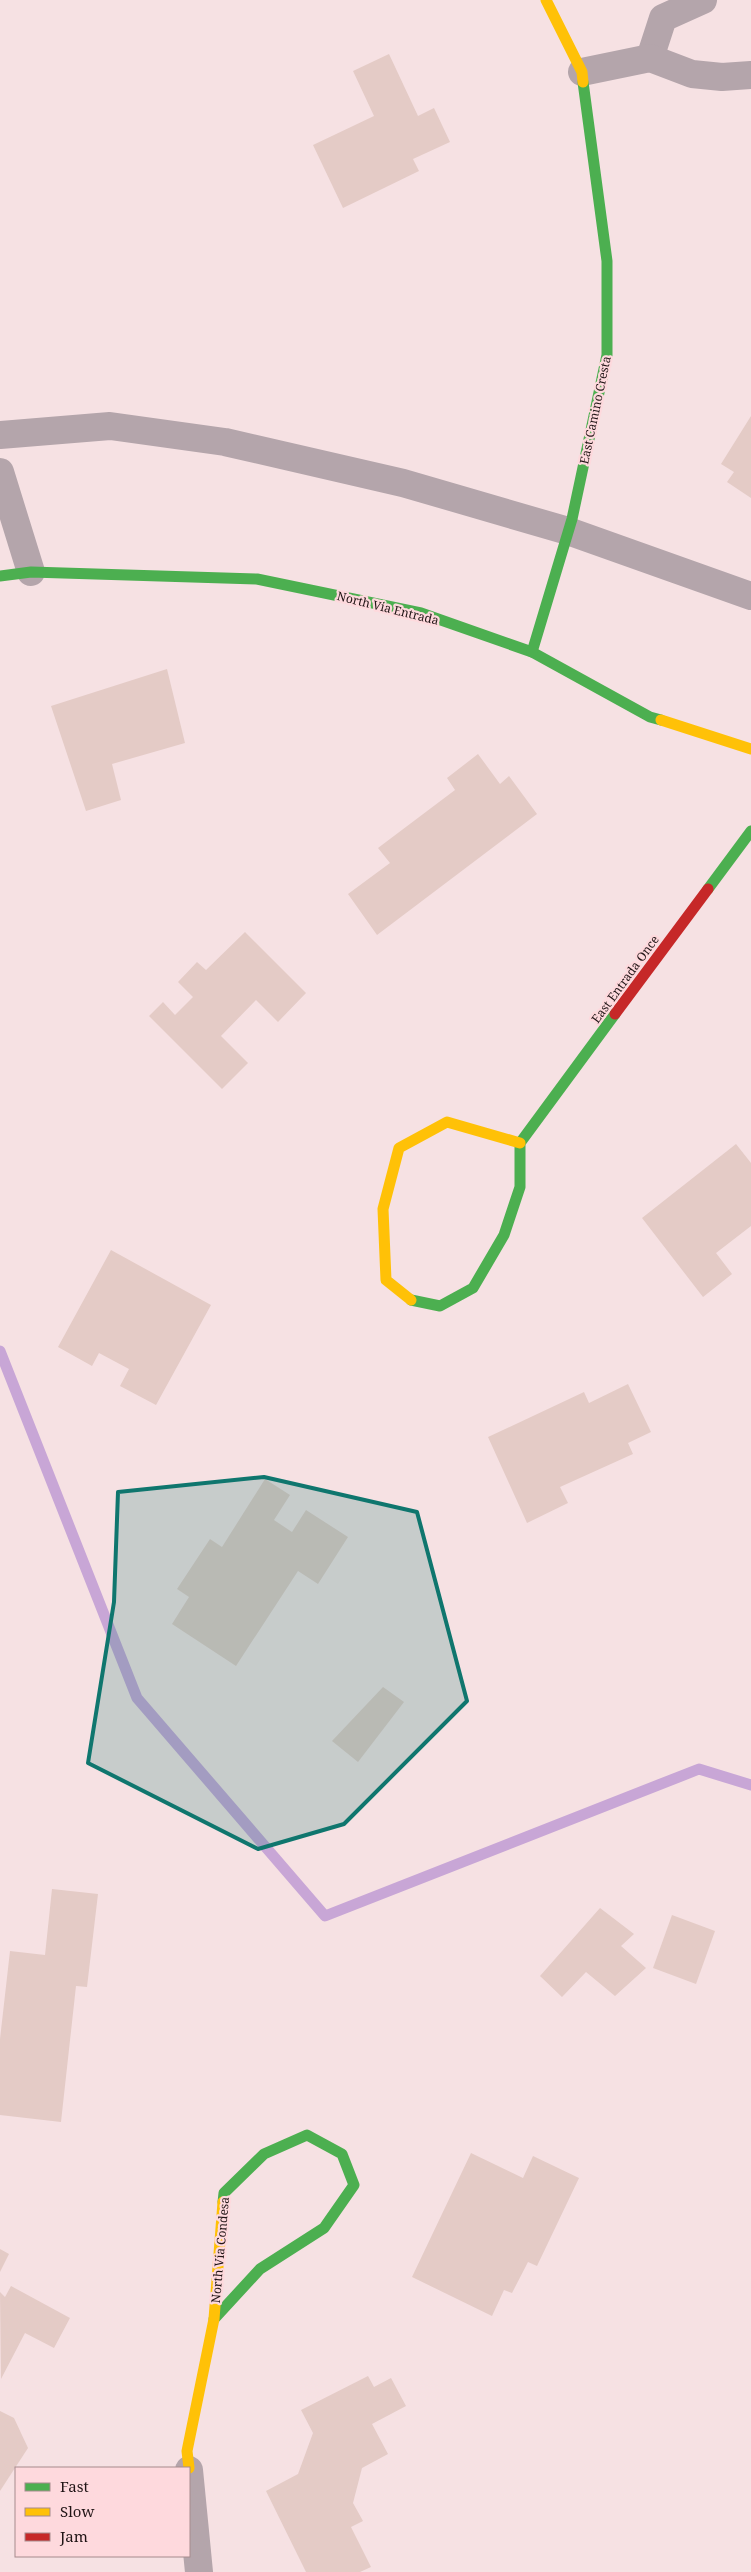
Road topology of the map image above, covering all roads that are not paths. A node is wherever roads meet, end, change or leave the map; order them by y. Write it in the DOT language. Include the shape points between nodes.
graph roads {
  1 [pos="546,0"];
  2 [pos="703,0"];
  3 [pos="650,58"];
  4 [pos="582,72"];
  5 [pos="751,75"];
  6 [pos="0,435"];
  7 [pos="0,472"];
  8 [pos="568,532"];
  9 [pos="31,572"];
  10 [pos="0,576"];
  11 [pos="751,596"];
  12 [pos="532,652"];
  13 [pos="751,749"];
  14 [pos="751,831"];
  15 [pos="520,1143"];
  16 [pos="214,2320"];
  17 [pos="189,2467"];
  18 [pos="190,2479"];
  19 [pos="199,2572"];
  1 -- 4 [label="street, East Camino Cresta"];
  2 -- 3 [label="street" via="663,18"];
  3 -- 4 [label="street"];
  3 -- 5 [label="street" via="692,74"];
  4 -- 8 [label="street, East Camino Cresta" via="607,261 607,355"];
  6 -- 8 [label="street" via="110,426 225,442 403,483"];
  7 -- 9 [label="street"];
  8 -- 11 [label="street"];
  8 -- 12 [label="street, East Camino Cresta"];
  9 -- 10 [label="street, North Via Entrada"];
  9 -- 12 [label="street, North Via Entrada" via="257,579 421,613"];
  12 -- 13 [label="street, North Via Entrada" via="650,717"];
  14 -- 15 [label="street, East Entrada Once"];
  15 -- 15 [label="street" via="447,1122 399,1148 383,1210 386,1280 413,1301 440,1306 473,1288 504,1235 520,1187"];
  16 -- 16 [label="street, North Via Condesa" via="260,2269 324,2228 354,2185 342,2154 307,2135 264,2154 224,2193"];
  16 -- 17 [label="street, North Via Condesa" via="187,2451"];
  18 -- 19 [label="street, North Via Condesa"];
}
